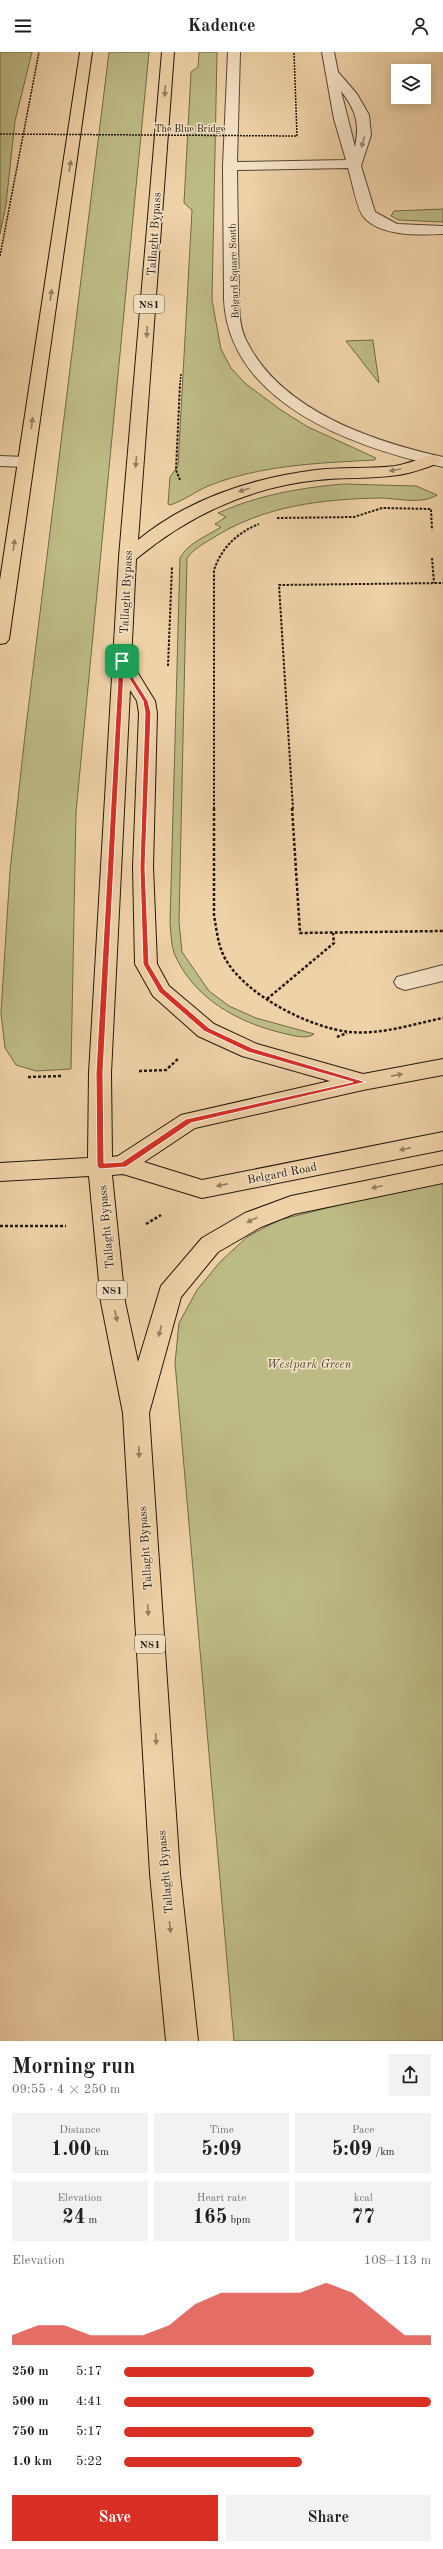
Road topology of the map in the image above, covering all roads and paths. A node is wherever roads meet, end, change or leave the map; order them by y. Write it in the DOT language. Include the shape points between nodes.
graph roads {
  1 [pos="38,52"];
  2 [pos="86,52"];
  3 [pos="168,52"];
  4 [pos="234,52"];
  5 [pos="294,52"];
  6 [pos="328,52"];
  7 [pos="333,74"];
  8 [pos="357,101"];
  9 [pos="372,101"];
  10 [pos="0,134"];
  11 [pos="356,164"];
  12 [pos="230,166"];
  13 [pos="443,230"];
  14 [pos="0,256"];
  15 [pos="0,461"];
  16 [pos="438,461"];
  17 [pos="26,462"];
  18 [pos="270,520"];
  19 [pos="263,522"];
  20 [pos="432,530"];
  21 [pos="128,557"];
  22 [pos="432,558"];
  23 [pos="434,583"];
  24 [pos="443,583"];
  25 [pos="0,639"];
  26 [pos="122,661"];
  27 [pos="443,931"];
  28 [pos="333,933"];
  29 [pos="443,973"];
  30 [pos="405,982"];
  31 [pos="267,999"];
  32 [pos="443,1018"];
  33 [pos="182,1054"];
  34 [pos="443,1067"];
  35 [pos="132,1071"];
  36 [pos="64,1076"];
  37 [pos="28,1077"];
  38 [pos="363,1082"];
  39 [pos="443,1141"];
  40 [pos="112,1165"];
  41 [pos="0,1172"];
  42 [pos="443,1174"];
  43 [pos="136,1413"];
  44 [pos="182,2041"];
  1 -- 14 [label="path"];
  17 -- 2 [label="main road, one-way"];
  3 -- 21 [label="main road, Tallaght Bypass / N81, one-way"];
  4 -- 12 [label="street, Belgard Square South"];
  5 -- 10 [label="path, The Blue Bridge, bridge" via="297,136"];
  6 -- 7 [label="street"];
  7 -- 8 [label="street"];
  7 -- 11 [label="street" via="337,101 349,110 352,133 346,142"];
  8 -- 9 [label="street"];
  8 -- 11 [label="street, one-way" via="365,118 365,137"];
  11 -- 12 [label="street"];
  11 -- 13 [label="street" via="369,214 380,224 416,230"];
  12 -- 16 [label="street, Belgard Square South" via="233,315 238,341 251,363 267,382 283,394 342,429"];
  15 -- 17 [label="street"];
  16 -- 21 [label="main road, one-way" via="393,471 315,475 243,489 194,510 153,535"];
  25 -- 17 [label="main road, one-way"];
  18 -- 20 [label="path" via="354,517 382,508 431,509"];
  19 -- 31 [label="path" via="232,540 217,558 214,570 214,908 219,945 227,962 238,976"];
  21 -- 26 [label="main road, Tallaght Bypass / N81"];
  22 -- 23 [label="path"];
  23 -- 24 [label="path"];
  23 -- 28 [label="path" via="279,585 300,933"];
  26 -- 38 [label="main road" via="146,701 148,713 142,867 146,964 161,991 206,1030 250,1050"];
  26 -- 40 [label="main road, Tallaght Bypass / N81" via="100,1073"];
  27 -- 28 [label="path"];
  28 -- 31 [label="path" via="334,943"];
  29 -- 30 [label="street"];
  31 -- 32 [label="path" via="325,1028 348,1032 366,1032"];
  33 -- 35 [label="path" via="166,1070"];
  38 -- 34 [label="main road, one-way"];
  36 -- 37 [label="path"];
  38 -- 40 [label="main road" via="189,1121"];
  39 -- 40 [label="main road, Belgard Road, one-way" via="202,1189"];
  40 -- 41 [label="main road, Belgard Road"];
  40 -- 43 [label="main road, Tallaght Bypass / N81, one-way" via="113,1302"];
  42 -- 43 [label="main road, one-way" via="291,1205 253,1220 210,1245 170,1293"];
  43 -- 44 [label="main road, Tallaght Bypass / N81, one-way" via="165,1874"];
}
